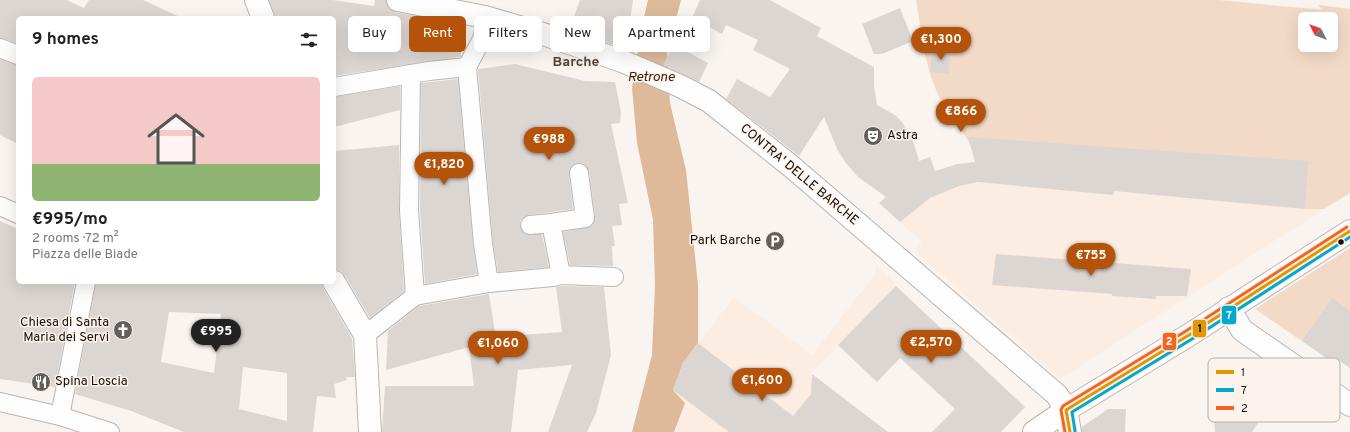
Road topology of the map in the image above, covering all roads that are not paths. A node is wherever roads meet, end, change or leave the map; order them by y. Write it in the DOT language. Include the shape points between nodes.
graph roads {
  1 [pos="256,0"];
  2 [pos="398,0"];
  3 [pos="262,16"];
  4 [pos="480,16"];
  5 [pos="542,34"];
  6 [pos="0,48"];
  7 [pos="475,52"];
  8 [pos="16,54"];
  9 [pos="467,66"];
  10 [pos="411,74"];
  11 [pos="336,88"];
  12 [pos="579,173"];
  13 [pos="0,206"];
  14 [pos="16,213"];
  15 [pos="551,223"];
  16 [pos="530,225"];
  17 [pos="1350,231"];
  18 [pos="561,275"];
  19 [pos="614,277"];
  20 [pos="489,283"];
  21 [pos="86,284"];
  22 [pos="335,284"];
  23 [pos="415,296"];
  24 [pos="1229,308"];
  25 [pos="365,336"];
  26 [pos="1282,358"];
  27 [pos="1340,398"];
  28 [pos="0,402"];
  29 [pos="1350,405"];
  30 [pos="1066,410"];
  31 [pos="60,416"];
  32 [pos="110,432"];
  33 [pos="370,432"];
  34 [pos="1034,432"];
  35 [pos="1070,432"];
  1 -- 3 [label="street"];
  2 -- 4 [label="street, CONTRA' DELLE BARCHE"];
  5 -- 30 [label="street, CONTRA' DELLE BARCHE" via="622,61 709,101 792,167 1058,396"];
  6 -- 8 [label="street"];
  7 -- 9 [label="street"];
  9 -- 10 [label="street"];
  9 -- 20 [label="street" via="483,244"];
  10 -- 11 [label="street"];
  10 -- 23 [label="street" via="408,210"];
  12 -- 15 [label="street" via="585,218"];
  13 -- 14 [label="street"];
  15 -- 16 [label="street"];
  15 -- 18 [label="street"];
  17 -- 24 [label="street"];
  18 -- 19 [label="street"];
  18 -- 20 [label="street"];
  20 -- 23 [label="street"];
  21 -- 31 [label="street"];
  22 -- 25 [label="street"];
  23 -- 25 [label="street"];
  24 -- 26 [label="street" via="1242,330"];
  24 -- 30 [label="street" via="1190,335"];
  25 -- 33 [label="street"];
  27 -- 29 [label="street"];
  28 -- 31 [label="street"];
  30 -- 34 [label="street"];
  30 -- 35 [label="street"];
  31 -- 32 [label="street"];
}
